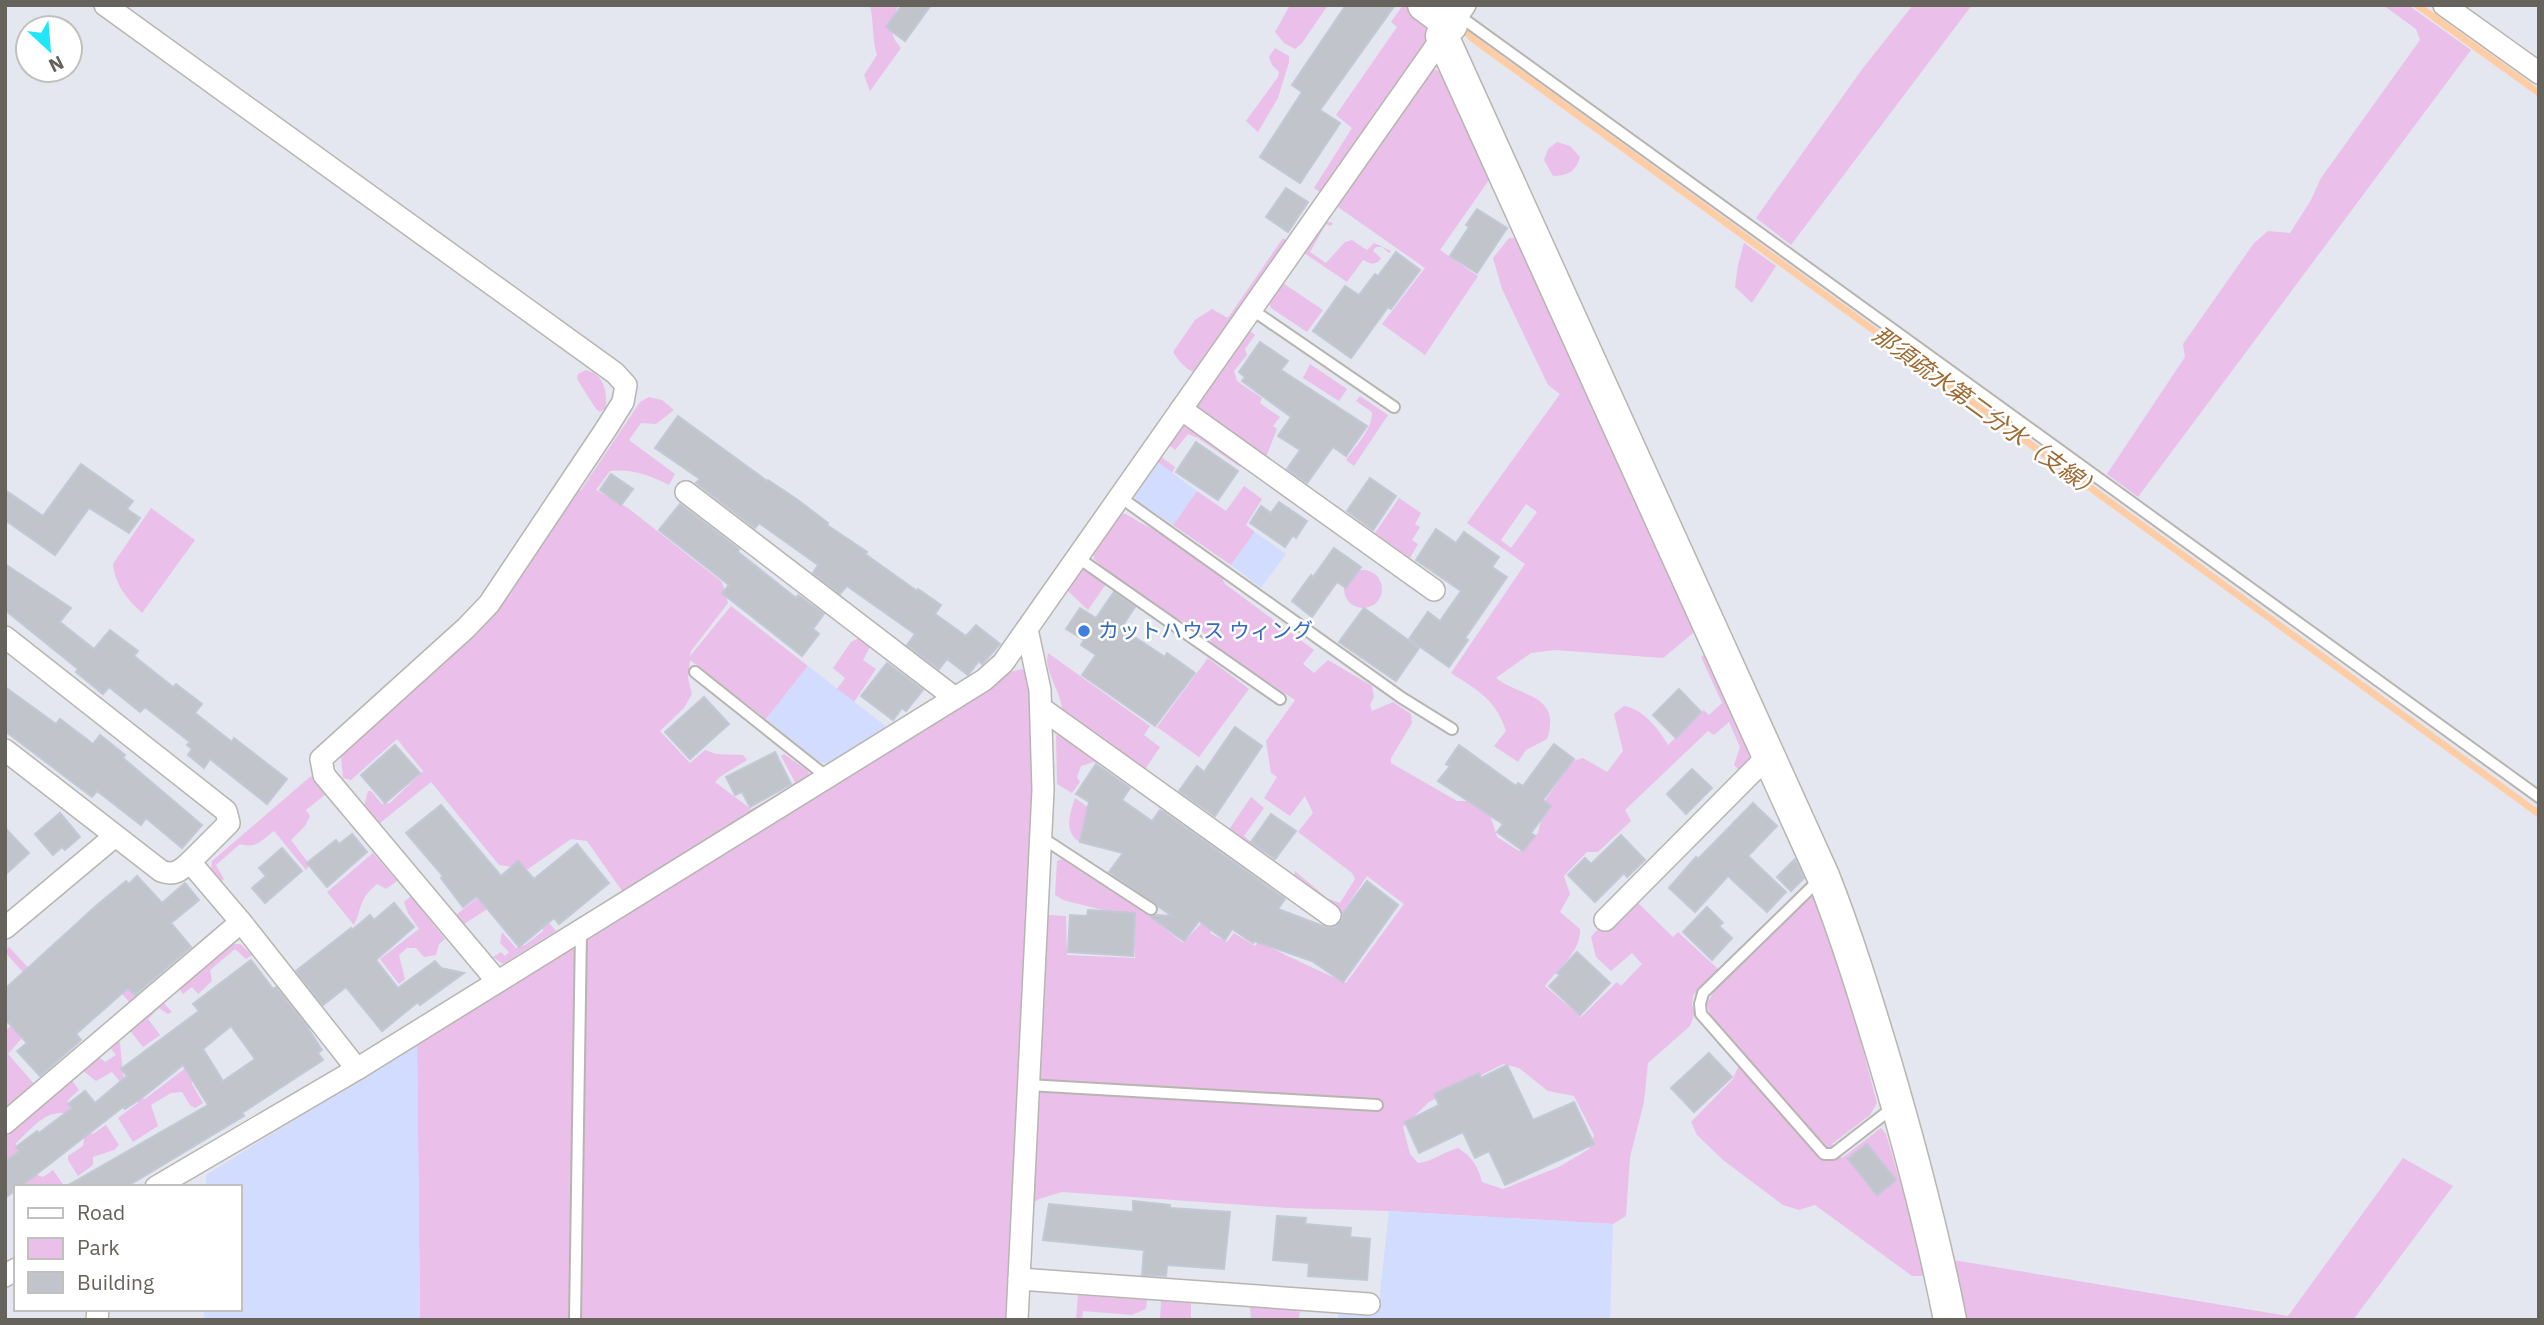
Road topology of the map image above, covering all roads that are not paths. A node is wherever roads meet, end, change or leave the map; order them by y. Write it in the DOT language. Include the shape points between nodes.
graph roads {
  1 [pos="106,5"];
  2 [pos="1424,5"];
  3 [pos="2444,5"];
  4 [pos="1454,21"];
  5 [pos="2539,74"];
  6 [pos="1251,309"];
  7 [pos="1394,407"];
  8 [pos="1181,409"];
  9 [pos="686,492"];
  10 [pos="1120,497"];
  11 [pos="1077,557"];
  12 [pos="1434,590"];
  13 [pos="1027,629"];
  14 [pos="5,637"];
  15 [pos="695,672"];
  16 [pos="955,698"];
  17 [pos="1280,699"];
  18 [pos="1041,708"];
  19 [pos="1452,729"];
  20 [pos="5,750"];
  21 [pos="1768,756"];
  22 [pos="827,777"];
  23 [pos="2539,797"];
  24 [pos="115,836"];
  25 [pos="1041,837"];
  26 [pos="190,862"];
  27 [pos="1823,876"];
  28 [pos="1151,909"];
  29 [pos="1330,915"];
  30 [pos="1605,920"];
  31 [pos="241,922"];
  32 [pos="5,928"];
  33 [pos="581,930"];
  34 [pos="497,981"];
  35 [pos="356,1069"];
  36 [pos="1027,1085"];
  37 [pos="1897,1104"];
  38 [pos="1377,1105"];
  39 [pos="5,1123"];
  40 [pos="159,1185"];
  41 [pos="1020,1279"];
  42 [pos="1369,1304"];
  43 [pos="575,1320"];
  44 [pos="1017,1320"];
  45 [pos="1950,1320"];
  1 -- 34 [label="street" via="626,385 623,402 489,604 321,759 324,775"];
  2 -- 4 [label="street"];
  3 -- 5 [label="street"];
  4 -- 6 [label="street"];
  4 -- 21 [label="street"];
  4 -- 23 [label="lane"];
  6 -- 7 [label="lane"];
  6 -- 8 [label="street"];
  8 -- 10 [label="street"];
  8 -- 12 [label="street"];
  9 -- 16 [label="street"];
  10 -- 11 [label="street"];
  10 -- 19 [label="lane"];
  11 -- 13 [label="street"];
  11 -- 17 [label="lane"];
  13 -- 16 [label="street" via="1003,663"];
  13 -- 18 [label="street"];
  14 -- 26 [label="street" via="226,811 229,824"];
  15 -- 22 [label="lane"];
  16 -- 22 [label="street"];
  18 -- 25 [label="street"];
  18 -- 29 [label="street"];
  20 -- 24 [label="street"];
  21 -- 27 [label="street"];
  21 -- 30 [label="street"];
  22 -- 33 [label="street"];
  24 -- 26 [label="street" via="171,875"];
  24 -- 32 [label="street"];
  25 -- 28 [label="lane"];
  25 -- 36 [label="street"];
  26 -- 31 [label="street"];
  27 -- 37 [label="street" via="1860,978"];
  27 -- 37 [label="lane" via="1703,993 1701,1014 1824,1154 1832,1154"];
  31 -- 35 [label="street"];
  31 -- 39 [label="street"];
  33 -- 34 [label="street"];
  33 -- 43 [label="lane"];
  34 -- 35 [label="street"];
  35 -- 40 [label="street"];
  36 -- 38 [label="lane"];
  36 -- 41 [label="street"];
  37 -- 45 [label="street"];
  41 -- 42 [label="street"];
  41 -- 44 [label="street"];
}
